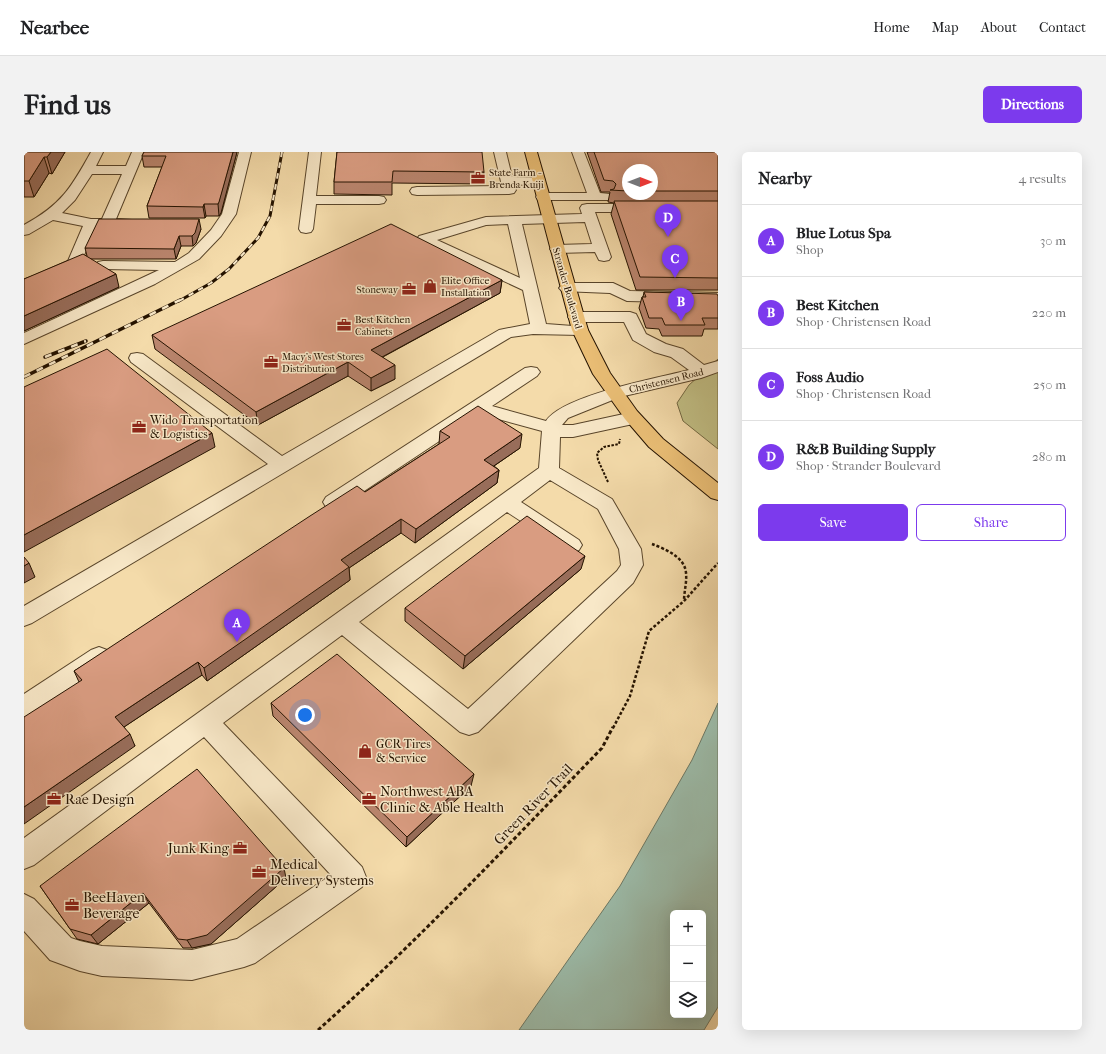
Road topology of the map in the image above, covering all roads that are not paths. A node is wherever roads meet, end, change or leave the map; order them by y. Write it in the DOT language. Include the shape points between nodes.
graph roads {
  1 [pos="97,152"];
  2 [pos="138,152"];
  3 [pos="245,152"];
  4 [pos="315,152"];
  5 [pos="500,152"];
  6 [pos="531,152"];
  7 [pos="578,152"];
  8 [pos="87,170"];
  9 [pos="130,170"];
  10 [pos="507,181"];
  11 [pos="539,181"];
  12 [pos="417,191"];
  13 [pos="595,197"];
  14 [pos="622,197"];
  15 [pos="543,198"];
  16 [pos="309,200"];
  17 [pos="379,200"];
  18 [pos="656,208"];
  19 [pos="50,215"];
  20 [pos="548,218"];
  21 [pos="590,218"];
  22 [pos="514,219"];
  23 [pos="91,223"];
  24 [pos="107,223"];
  25 [pos="138,223"];
  26 [pos="208,224"];
  27 [pos="224,224"];
  28 [pos="306,229"];
  29 [pos="24,232"];
  30 [pos="556,249"];
  31 [pos="103,265"];
  32 [pos="178,266"];
  33 [pos="24,285"];
  34 [pos="530,288"];
  35 [pos="567,288"];
  36 [pos="718,298"];
  37 [pos="578,323"];
  38 [pos="539,329"];
  39 [pos="24,340"];
  40 [pos="137,358"];
  41 [pos="718,366"];
  42 [pos="531,372"];
  43 [pos="702,372"];
  44 [pos="614,393"];
  45 [pos="477,407"];
  46 [pos="633,418"];
  47 [pos="551,428"];
  48 [pos="282,465"];
  49 [pos="548,471"];
  50 [pos="718,493"];
  51 [pos="506,502"];
  52 [pos="317,513"];
  53 [pos="572,545"];
  54 [pos="24,617"];
  55 [pos="342,622"];
  56 [pos="117,645"];
  57 [pos="24,706"];
  58 [pos="206,722"];
  59 [pos="24,855"];
  60 [pos="24,909"];
  1 -- 8 [label="street"];
  2 -- 9 [label="street"];
  3 -- 27 [label="street"];
  4 -- 16 [label="street"];
  5 -- 10 [label="street"];
  6 -- 11 [label="main road, Strander Boulevard"];
  7 -- 13 [label="street"];
  8 -- 9 [label="street"];
  8 -- 19 [label="street" via="75,191"];
  9 -- 24 [label="street"];
  10 -- 11 [label="street"];
  10 -- 12 [label="street" via="509,190"];
  11 -- 15 [label="main road, Strander Boulevard"];
  13 -- 14 [label="street"];
  13 -- 15 [label="street"];
  15 -- 20 [label="main road, Strander Boulevard"];
  16 -- 17 [label="street"];
  16 -- 28 [label="street"];
  18 -- 21 [label="street" via="587,208"];
  19 -- 23 [label="street"];
  19 -- 29 [label="street"];
  20 -- 21 [label="street"];
  20 -- 22 [label="street"];
  20 -- 30 [label="main road, Strander Boulevard"];
  21 -- 30 [label="street" via="603,253"];
  22 -- 34 [label="street"];
  22 -- 34 [label="street" via="473,224 424,239"];
  23 -- 24 [label="street"];
  23 -- 33 [label="street" via="74,264"];
  24 -- 25 [label="street"];
  26 -- 27 [label="street"];
  27 -- 32 [label="street" via="204,246"];
  30 -- 35 [label="main road, Strander Boulevard"];
  31 -- 32 [label="street"];
  32 -- 39 [label="street"];
  34 -- 38 [label="street"];
  35 -- 36 [label="street" via="613,288 626,296"];
  35 -- 37 [label="main road, Strander Boulevard"];
  37 -- 38 [label="street"];
  37 -- 43 [label="street" via="630,317 639,337 677,353"];
  37 -- 44 [label="main road, Strander Boulevard"];
  38 -- 48 [label="street" via="504,333"];
  40 -- 48 [label="street"];
  41 -- 43 [label="street, Christensen Road"];
  42 -- 45 [label="street"];
  43 -- 44 [label="street, Christensen Road"];
  44 -- 46 [label="main road, Strander Boulevard"];
  44 -- 47 [label="street, Christensen Road" via="562,414"];
  45 -- 47 [label="street"];
  45 -- 52 [label="street"];
  46 -- 47 [label="street" via="573,431 564,432"];
  46 -- 50 [label="main road, Strander Boulevard" via="656,443"];
  47 -- 49 [label="street"];
  48 -- 54 [label="street"];
  49 -- 51 [label="street"];
  49 -- 55 [label="street" via="605,504 630,549 632,565 625,577 469,724"];
  51 -- 53 [label="street"];
  51 -- 55 [label="street"];
  55 -- 58 [label="street"];
  56 -- 57 [label="street"];
  58 -- 59 [label="street"];
  58 -- 60 [label="street" via="352,877 244,952 192,965 102,961 80,956 61,949"];
}
